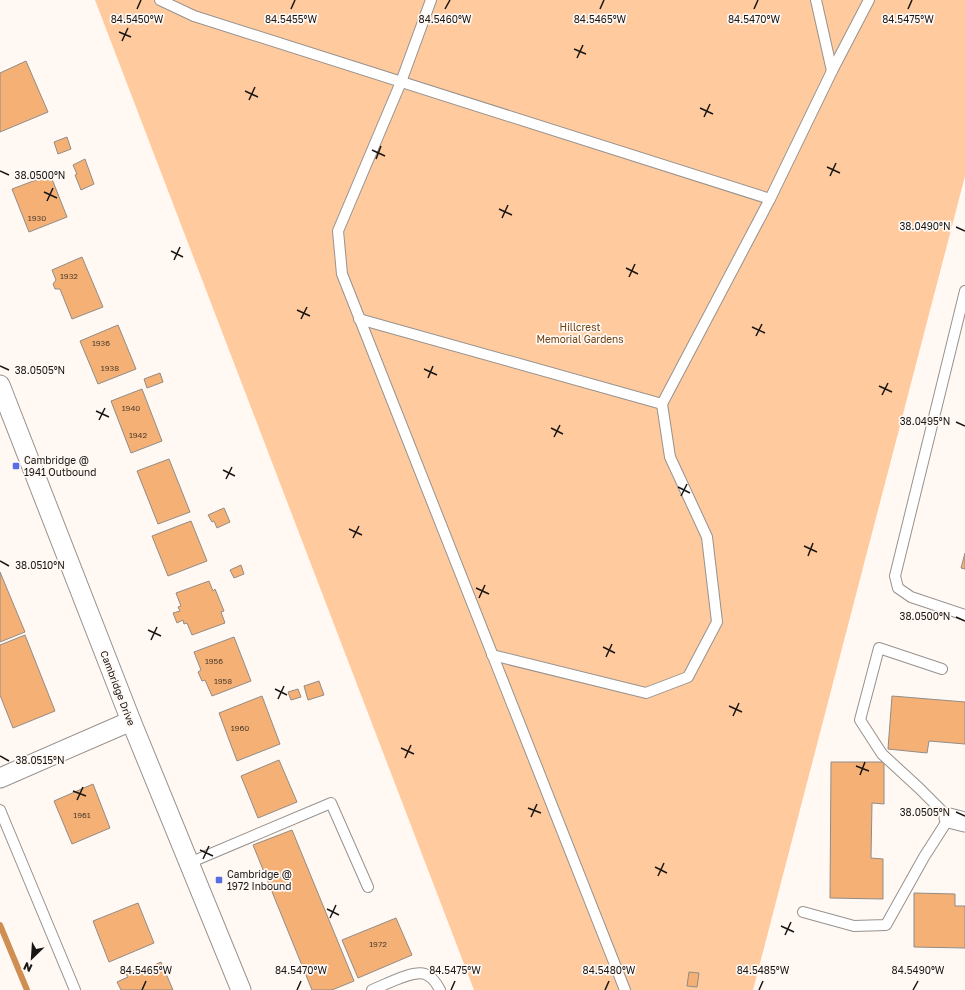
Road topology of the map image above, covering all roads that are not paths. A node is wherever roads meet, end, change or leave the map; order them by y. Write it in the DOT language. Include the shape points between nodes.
graph roads {
  1 [pos="431,0"];
  2 [pos="816,0"];
  3 [pos="868,0"];
  4 [pos="167,1"];
  5 [pos="832,71"];
  6 [pos="401,82"];
  7 [pos="770,199"];
  8 [pos="965,291"];
  9 [pos="359,319"];
  10 [pos="0,385"];
  11 [pos="662,404"];
  12 [pos="965,615"];
  13 [pos="492,654"];
  14 [pos="942,669"];
  15 [pos="131,721"];
  16 [pos="0,778"];
  17 [pos="0,810"];
  18 [pos="957,820"];
  19 [pos="189,863"];
  20 [pos="368,887"];
  21 [pos="803,912"];
  22 [pos="75,990"];
  23 [pos="241,990"];
  24 [pos="372,990"];
  25 [pos="440,990"];
  26 [pos="625,990"];
  1 -- 6 [label="lane"];
  2 -- 5 [label="lane"];
  3 -- 5 [label="lane"];
  4 -- 6 [label="lane" via="194,16"];
  5 -- 7 [label="lane"];
  6 -- 7 [label="lane"];
  6 -- 9 [label="lane" via="338,232 342,274"];
  7 -- 11 [label="lane"];
  8 -- 12 [label="lane" via="895,576 898,588 911,596"];
  9 -- 11 [label="lane"];
  9 -- 13 [label="lane"];
  10 -- 15 [label="street, Cambridge Drive"];
  11 -- 13 [label="lane" via="670,457 707,537 717,622 688,677 646,693"];
  13 -- 26 [label="lane"];
  14 -- 18 [label="lane" via="879,648 860,720 882,754"];
  15 -- 16 [label="street"];
  15 -- 19 [label="street, Cambridge Drive"];
  17 -- 22 [label="lane"];
  18 -- 21 [label="lane" via="924,857 886,925 854,926"];
  19 -- 20 [label="lane" via="331,803"];
  19 -- 23 [label="street, Cambridge Drive"];
  24 -- 25 [label="lane" via="412,974 426,974 436,982"];
}
